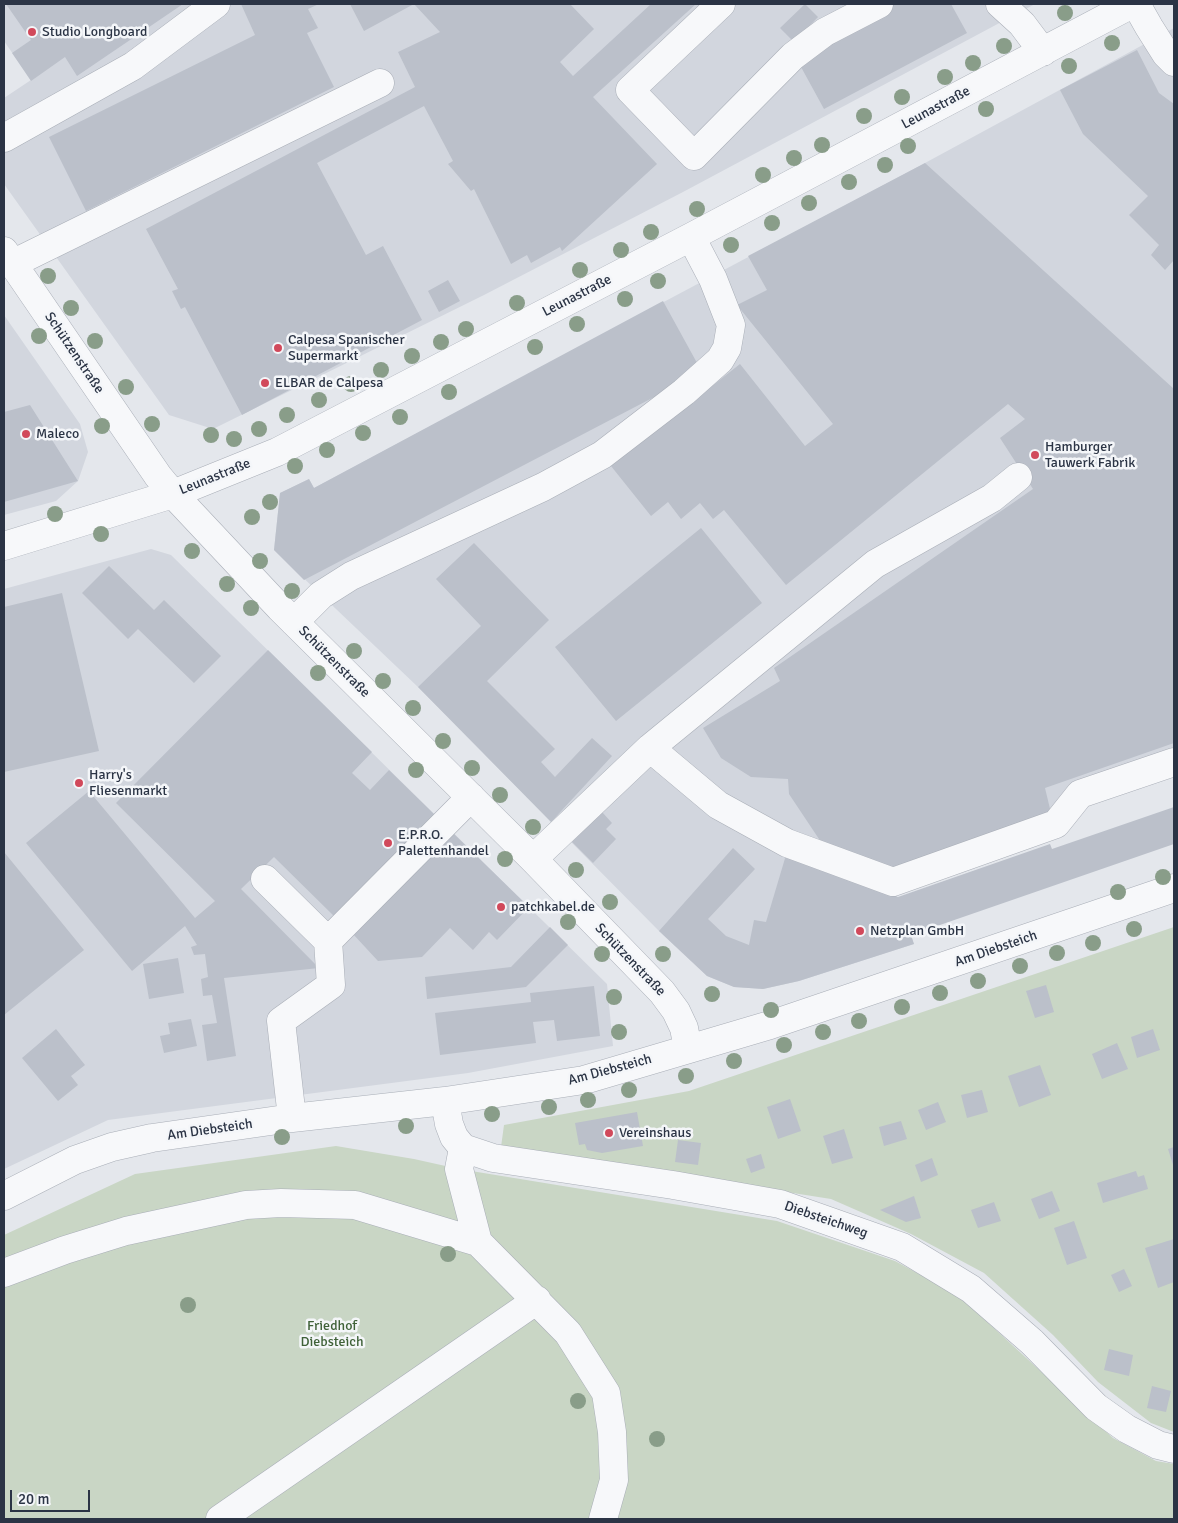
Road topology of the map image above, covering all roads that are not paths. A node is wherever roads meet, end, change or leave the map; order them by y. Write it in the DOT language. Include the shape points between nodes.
graph roads {
  1 [pos="216,4"];
  2 [pos="721,4"];
  3 [pos="878,4"];
  4 [pos="1000,4"];
  5 [pos="1132,4"];
  6 [pos="1136,4"];
  7 [pos="1042,52"];
  8 [pos="1174,62"];
  9 [pos="380,83"];
  10 [pos="4,138"];
  11 [pos="691,238"];
  12 [pos="8,258"];
  13 [pos="1018,477"];
  14 [pos="173,494"];
  15 [pos="4,546"];
  16 [pos="294,622"];
  17 [pos="650,748"];
  18 [pos="1174,762"];
  19 [pos="471,797"];
  20 [pos="533,860"];
  21 [pos="265,879"];
  22 [pos="1174,888"];
  23 [pos="328,941"];
  24 [pos="688,1049"];
  25 [pos="444,1100"];
  26 [pos="292,1118"];
  27 [pos="463,1148"];
  28 [pos="4,1196"];
  29 [pos="478,1242"];
  30 [pos="4,1274"];
  31 [pos="537,1300"];
  32 [pos="1174,1449"];
  33 [pos="220,1519"];
  34 [pos="603,1519"];
  1 -- 10 [label="street" via="133,66"];
  2 -- 3 [label="street" via="630,90 694,156 793,56 825,32"];
  4 -- 7 [label="street" via="1022,24"];
  5 -- 7 [label="street, Leunastraße"];
  6 -- 8 [label="street"];
  7 -- 11 [label="street, Leunastraße"];
  9 -- 12 [label="street"];
  11 -- 14 [label="street, Leunastraße" via="277,452"];
  11 -- 16 [label="street" via="713,279 731,326 727,348 720,360 602,455 543,487 351,576 321,595"];
  12 -- 14 [label="street, Schützenstraße"];
  13 -- 17 [label="street" via="992,498 874,564"];
  14 -- 15 [label="street, Leunastraße"];
  14 -- 16 [label="street, Schützenstraße"];
  16 -- 19 [label="street, Schützenstraße"];
  17 -- 18 [label="street" via="718,805 787,843 893,882 1056,824 1080,794"];
  17 -- 20 [label="street"];
  19 -- 20 [label="street, Schützenstraße"];
  19 -- 23 [label="street"];
  20 -- 24 [label="street, Schützenstraße" via="662,992 684,1028"];
  21 -- 23 [label="street"];
  22 -- 24 [label="street, Am Diebsteich" via="770,1025"];
  23 -- 26 [label="street" via="331,985 282,1021"];
  24 -- 25 [label="street, Am Diebsteich" via="584,1080"];
  25 -- 26 [label="street, Am Diebsteich"];
  25 -- 27 [label="street" via="454,1137"];
  26 -- 28 [label="street, Am Diebsteich" via="152,1138 112,1147 76,1160"];
  27 -- 29 [label="street" via="459,1169"];
  27 -- 32 [label="street, Diebsteichweg" via="493,1158 780,1204 902,1247 971,1288 1032,1342 1096,1407 1126,1429"];
  29 -- 30 [label="street" via="355,1205 246,1205 126,1231"];
  29 -- 31 [label="street"];
  31 -- 33 [label="street"];
  31 -- 34 [label="street" via="568,1333 606,1393 614,1480"];
}
